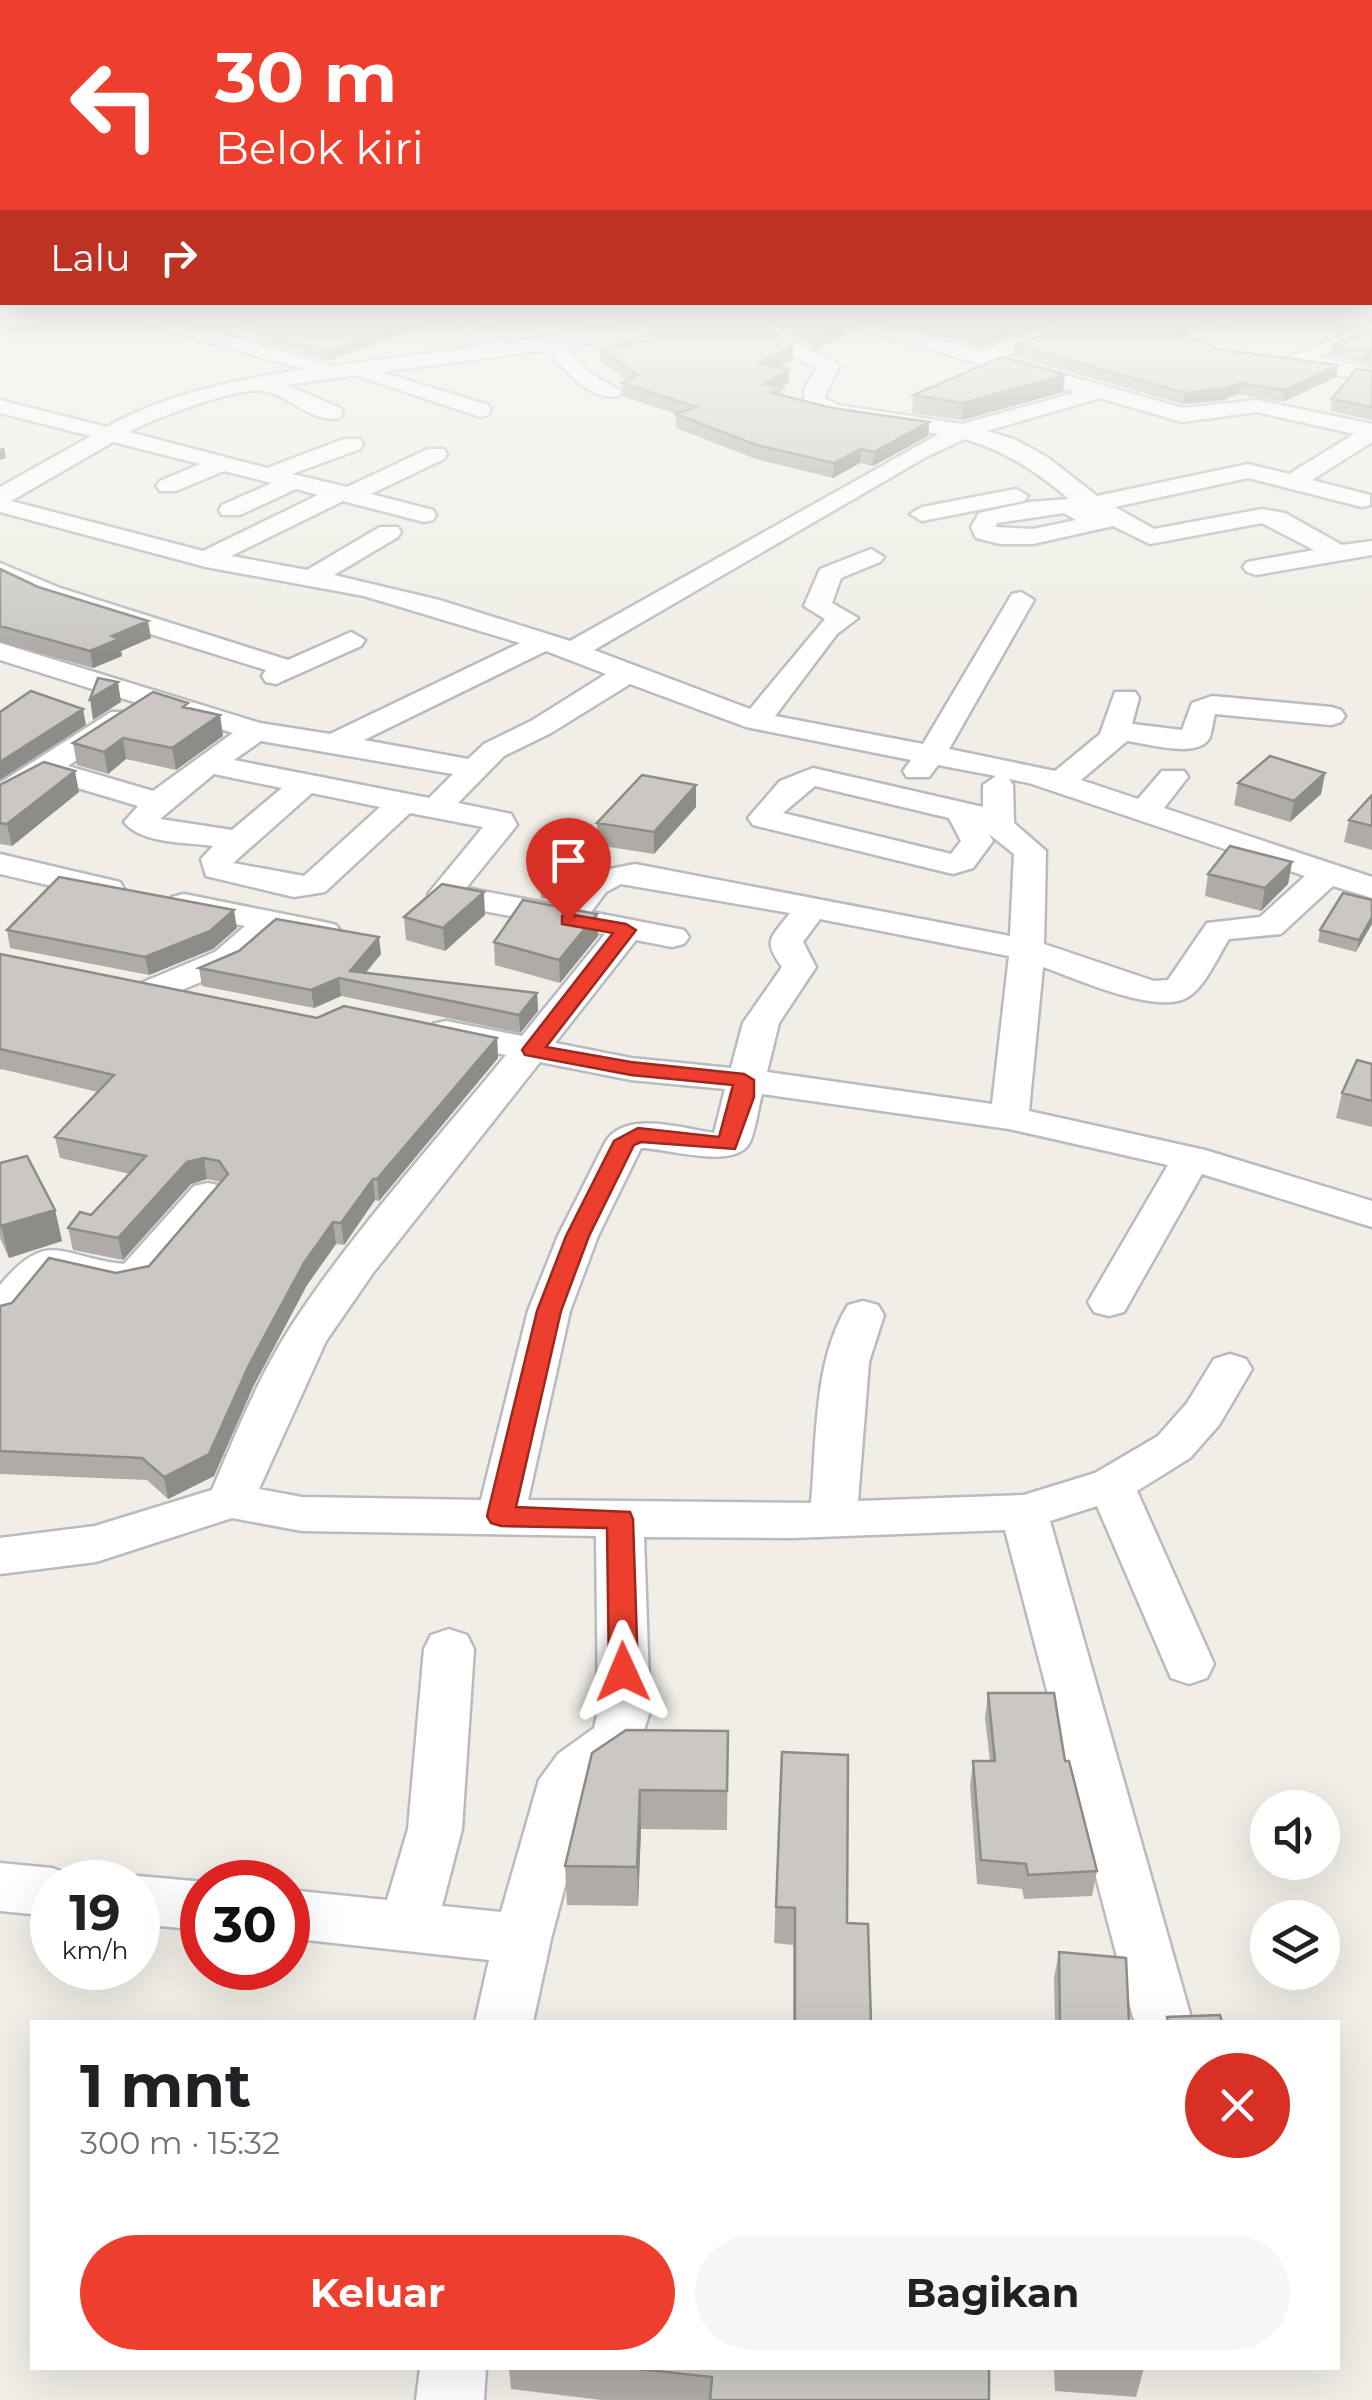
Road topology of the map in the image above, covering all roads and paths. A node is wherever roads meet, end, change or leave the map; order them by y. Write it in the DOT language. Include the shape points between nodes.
graph roads {
  1 [pos="90,429"];
  2 [pos="120,429"];
  3 [pos="949,429"];
  4 [pos="970,429"];
  5 [pos="963,431"];
  6 [pos="1372,431"];
  7 [pos="109,434"];
  8 [pos="352,444"];
  9 [pos="436,454"];
  10 [pos="225,462"];
  11 [pos="283,478"];
  12 [pos="1293,482"];
  13 [pos="168,486"];
  14 [pos="1067,486"];
  15 [pos="346,494"];
  16 [pos="0,501"];
  17 [pos="231,510"];
  18 [pos="922,514"];
  19 [pos="424,515"];
  20 [pos="1268,516"];
  21 [pos="1103,528"];
  22 [pos="390,532"];
  23 [pos="1372,548"];
  24 [pos="1336,552"];
  25 [pos="871,557"];
  26 [pos="206,559"];
  27 [pos="1031,563"];
  28 [pos="1256,566"];
  29 [pos="0,571"];
  30 [pos="312,578"];
  31 [pos="1021,600"];
  32 [pos="350,640"];
  33 [pos="559,647"];
  34 [pos="0,651"];
  35 [pos="628,673"];
  36 [pos="1125,698"];
  37 [pos="150,700"];
  38 [pos="1331,716"];
  39 [pos="756,721"];
  40 [pos="256,731"];
  41 [pos="1118,731"];
  42 [pos="334,743"];
  43 [pos="934,753"];
  44 [pos="208,764"];
  45 [pos="998,765"];
  46 [pos="42,768"];
  47 [pos="474,769"];
  48 [pos="1173,777"];
  49 [pos="1060,782"];
  50 [pos="306,783"];
  51 [pos="897,796"];
  52 [pos="0,797"];
  53 [pos="405,801"];
  54 [pos="158,802"];
  55 [pos="437,807"];
  56 [pos="1144,812"];
  57 [pos="236,840"];
  58 [pos="0,864"];
  59 [pos="1327,873"];
  60 [pos="1372,888"];
  61 [pos="811,908"];
  62 [pos="568,920"];
  63 [pos="271,921"];
  64 [pos="626,930"];
  65 [pos="357,938"];
  66 [pos="672,938"];
  67 [pos="1027,950"];
  68 [pos="217,1004"];
  69 [pos="415,1026"];
  70 [pos="532,1050"];
  71 [pos="744,1080"];
  72 [pos="1009,1118"];
  73 [pos="1191,1158"];
  74 [pos="208,1195"];
  75 [pos="1372,1214"];
  76 [pos="1109,1302"];
  77 [pos="0,1313"];
  78 [pos="863,1315"];
  79 [pos="1230,1369"];
  80 [pos="1111,1486"];
  81 [pos="231,1501"];
  82 [pos="1024,1512"];
  83 [pos="501,1516"];
  84 [pos="620,1519"];
  85 [pos="833,1519"];
  86 [pos="0,1556"];
  87 [pos="449,1649"];
  88 [pos="1190,1664"];
  89 [pos="0,1888"];
  90 [pos="30,1890"];
  91 [pos="310,1916"];
  92 [pos="408,1927"];
  93 [pos="522,1939"];
  94 [pos="1161,2014"];
  95 [pos="504,2020"];
  96 [pos="454,2370"];
  97 [pos="450,2400"];
  1 -- 7 [label="street"];
  2 -- 7 [label="street"];
  3 -- 5 [label="street"];
  4 -- 5 [label="street"];
  5 -- 14 [label="street" via="1026,454"];
  5 -- 33 [label="street"];
  6 -- 12 [label="street"];
  7 -- 10 [label="street"];
  7 -- 16 [label="street"];
  8 -- 11 [label="street"];
  9 -- 15 [label="street"];
  10 -- 11 [label="street"];
  10 -- 13 [label="street"];
  11 -- 15 [label="street"];
  11 -- 17 [label="street"];
  12 -- 20 [label="street" via="1351,498"];
  12 -- 21 [label="street" via="1248,471"];
  14 -- 18 [label="street"];
  14 -- 21 [label="street"];
  15 -- 19 [label="street"];
  15 -- 26 [label="street"];
  16 -- 26 [label="street"];
  20 -- 21 [label="street" via="1150,538"];
  20 -- 24 [label="street"];
  21 -- 27 [label="street"];
  22 -- 30 [label="street"];
  23 -- 24 [label="street"];
  24 -- 28 [label="street"];
  25 -- 39 [label="street" via="829,574 817,606 845,618 826,630"];
  26 -- 30 [label="street"];
  29 -- 32 [label="street" via="283,672"];
  30 -- 33 [label="street"];
  31 -- 43 [label="street"];
  33 -- 35 [label="street"];
  33 -- 42 [label="street"];
  34 -- 37 [label="street"];
  35 -- 39 [label="street"];
  35 -- 47 [label="street" via="494,750"];
  36 -- 41 [label="street"];
  37 -- 40 [label="street"];
  37 -- 46 [label="street"];
  38 -- 41 [label="street" via="1212,706 1202,708 1190,740"];
  39 -- 43 [label="street"];
  40 -- 42 [label="street"];
  40 -- 44 [label="street"];
  41 -- 49 [label="street"];
  42 -- 47 [label="street"];
  43 -- 45 [label="street"];
  43 -- 51 [label="street"];
  44 -- 50 [label="street"];
  44 -- 54 [label="street"];
  45 -- 49 [label="street"];
  45 -- 67 [label="street" via="998,826 1030,852"];
  46 -- 52 [label="street"];
  46 -- 54 [label="street"];
  47 -- 55 [label="street"];
  48 -- 56 [label="street"];
  49 -- 56 [label="street"];
  50 -- 53 [label="street"];
  50 -- 57 [label="street"];
  51 -- 51 [label="street" via="974,814 977,841 962,861 764,818 807,778"];
  53 -- 55 [label="street"];
  53 -- 57 [label="street" via="306,887 217,869 217,859"];
  54 -- 57 [label="street" via="140,822 145,826"];
  55 -- 62 [label="street" via="496,818 501,825 444,894"];
  56 -- 59 [label="street"];
  58 -- 63 [label="street"];
  59 -- 60 [label="street"];
  59 -- 67 [label="street" via="1269,927 1219,930 1172,992"];
  61 -- 62 [label="street" via="618,873 596,880"];
  61 -- 67 [label="street"];
  61 -- 71 [label="street" via="786,942 798,967 761,1023"];
  62 -- 64 [label="street"];
  63 -- 65 [label="street"];
  63 -- 68 [label="street" via="227,960 137,987"];
  64 -- 66 [label="street"];
  64 -- 70 [label="street"];
  67 -- 72 [label="street"];
  69 -- 70 [label="street"];
  70 -- 71 [label="street"];
  70 -- 81 [label="street" via="306,1338"];
  71 -- 72 [label="street"];
  71 -- 83 [label="street" via="728,1144 638,1135 625,1141 549,1311"];
  72 -- 73 [label="street"];
  73 -- 75 [label="street"];
  73 -- 76 [label="street"];
  74 -- 77 [label="street" via="137,1275 121,1278 48,1262"];
  78 -- 85 [label="street" via="847,1362"];
  79 -- 80 [label="street" via="1185,1438"];
  80 -- 82 [label="street"];
  80 -- 88 [label="street"];
  81 -- 83 [label="street" via="302,1514"];
  81 -- 86 [label="street" via="96,1544"];
  82 -- 85 [label="street"];
  82 -- 94 [label="street"];
  83 -- 84 [label="street"];
  84 -- 85 [label="street"];
  84 -- 93 [label="street" via="619,1738 566,1780"];
  87 -- 92 [label="street" via="435,1829"];
  89 -- 90 [label="street"];
  91 -- 92 [label="street"];
  92 -- 93 [label="street"];
  93 -- 95 [label="street"];
  96 -- 97 [label="street"];
}
